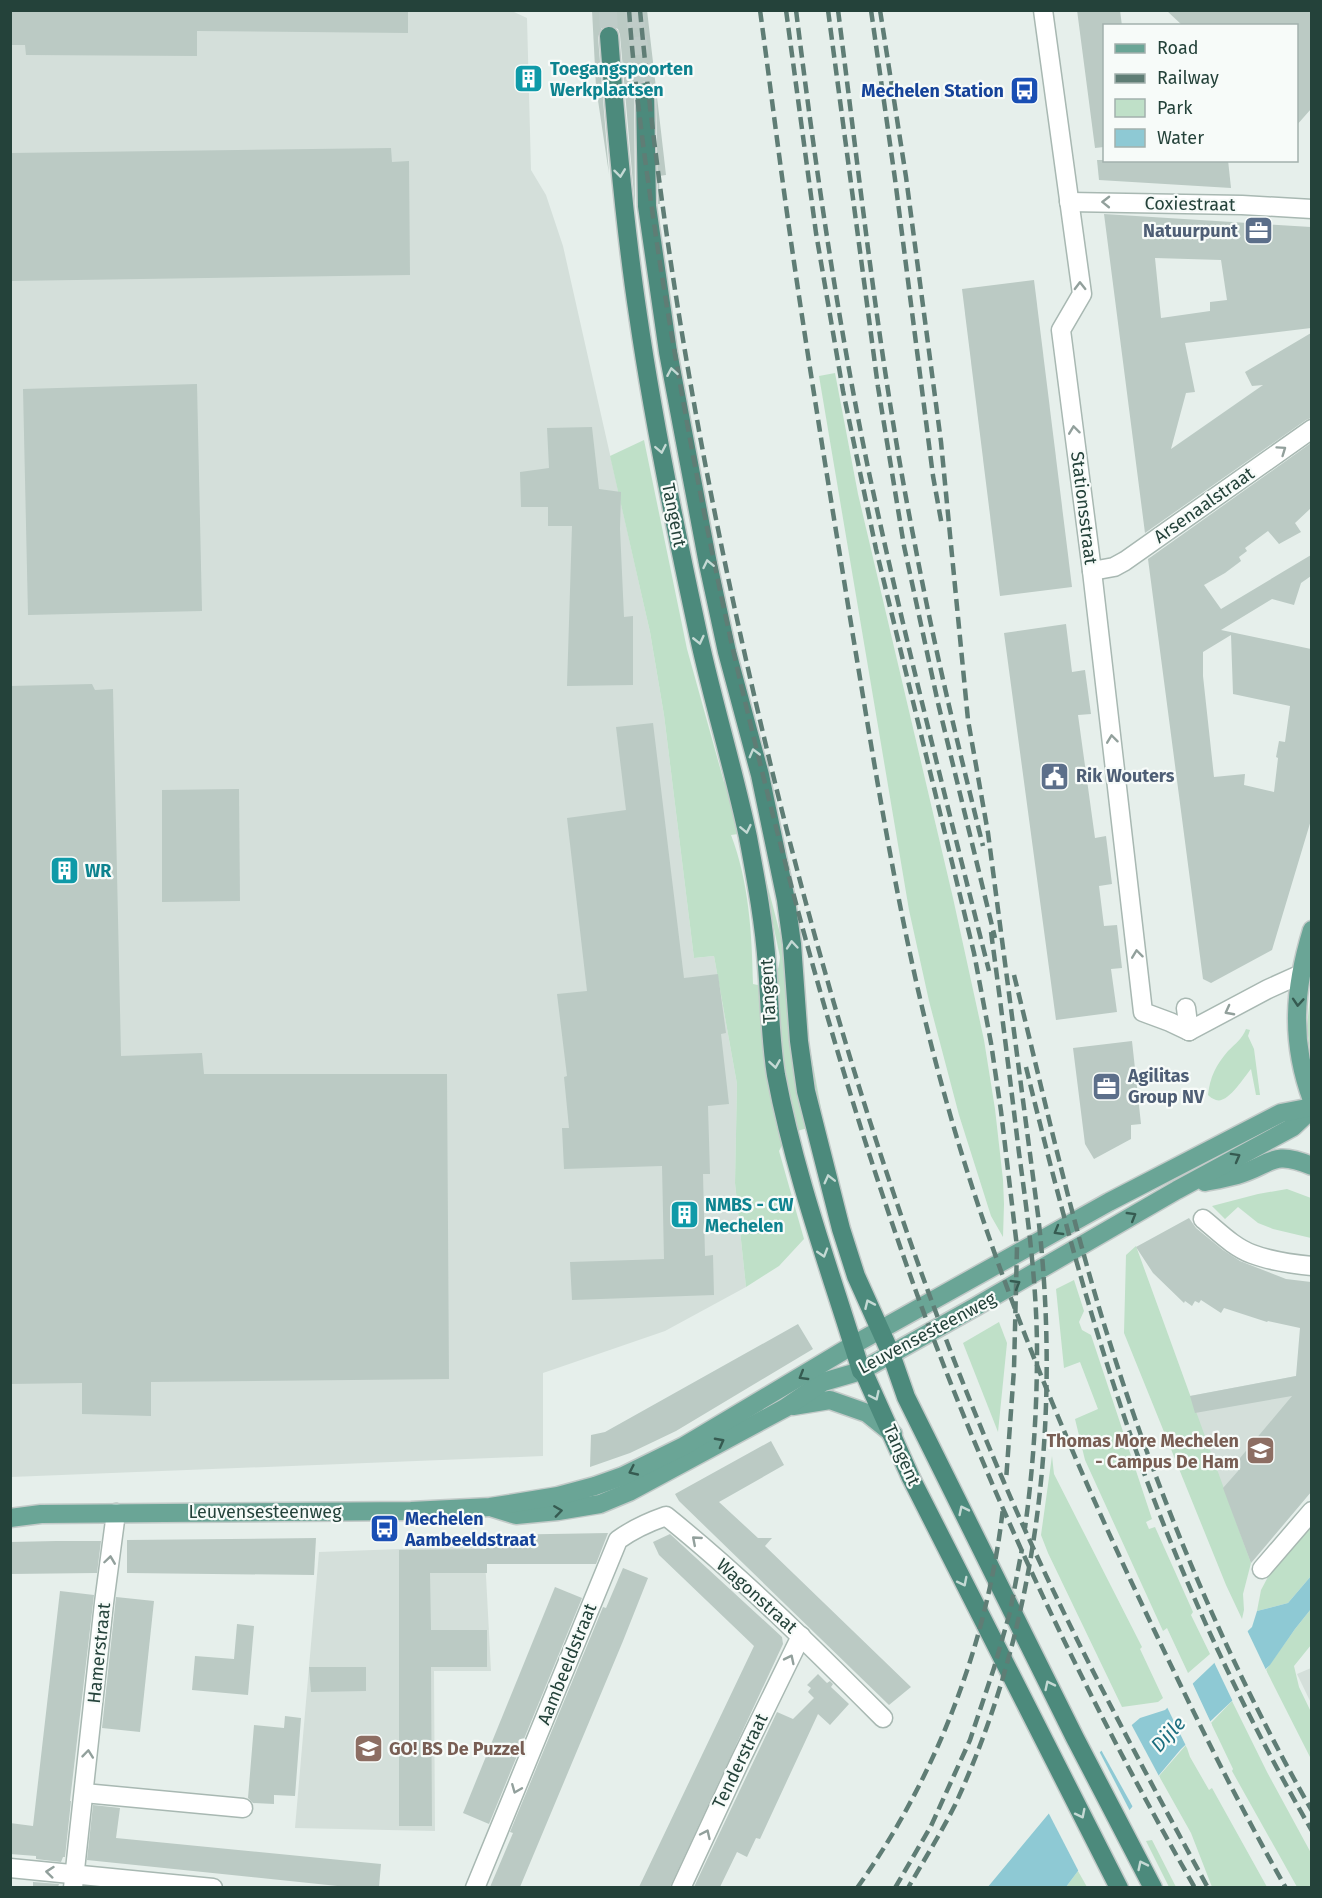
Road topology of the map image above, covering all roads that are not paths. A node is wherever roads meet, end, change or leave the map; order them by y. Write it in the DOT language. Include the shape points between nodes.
graph roads {
  1 [pos="1043,10"];
  2 [pos="609,36"];
  3 [pos="645,92"];
  4 [pos="1069,202"];
  5 [pos="1311,209"];
  6 [pos="1311,429"];
  7 [pos="1092,571"];
  8 [pos="1311,930"];
  9 [pos="1299,975"];
  10 [pos="1186,1008"];
  11 [pos="1189,1031"];
  12 [pos="1311,1100"];
  13 [pos="1311,1108"];
  14 [pos="1311,1166"];
  15 [pos="1185,1186"];
  16 [pos="1203,1219"];
  17 [pos="1311,1266"];
  18 [pos="880,1330"];
  19 [pos="853,1345"];
  20 [pos="891,1354"];
  21 [pos="861,1371"];
  22 [pos="785,1408"];
  23 [pos="893,1434"];
  24 [pos="10,1507"];
  25 [pos="490,1507"];
  26 [pos="1311,1511"];
  27 [pos="116,1513"];
  28 [pos="41,1514"];
  29 [pos="10,1518"];
  30 [pos="618,1540"];
  31 [pos="1262,1569"];
  32 [pos="801,1636"];
  33 [pos="883,1718"];
  34 [pos="84,1793"];
  35 [pos="243,1808"];
  36 [pos="10,1868"];
  37 [pos="74,1881"];
  38 [pos="213,1887"];
  39 [pos="476,1887"];
  40 [pos="681,1887"];
  41 [pos="1119,1887"];
  42 [pos="1153,1887"];
  1 -- 4 [label="street, Stationsstraat"];
  2 -- 19 [label="highway, Tangent, one-way" via="618,156 638,315 696,623 757,884 776,1070 789,1135"];
  18 -- 3 [label="highway, Tangent, one-way" via="841,1229 806,1091 786,900 708,564 668,352 647,206"];
  5 -- 4 [label="street, Coxiestraat, one-way"];
  7 -- 4 [label="street, Stationsstraat, one-way" via="1061,330 1082,294"];
  7 -- 6 [label="street, Arsenaalstraat, one-way" via="1125,561"];
  11 -- 7 [label="street, Stationsstraat, one-way" via="1143,1012"];
  8 -- 9 [label="main road"];
  9 -- 11 [label="street, one-way"];
  9 -- 12 [label="main road, one-way" via="1296,1028"];
  10 -- 11 [label="street"];
  15 -- 13 [label="main road, Leuvensesteenweg, one-way" via="1293,1127"];
  13 -- 18 [label="main road, Leuvensesteenweg, one-way" via="1281,1113 1216,1145"];
  14 -- 15 [label="main road" via="1274,1158 1238,1175"];
  20 -- 15 [label="main road, Leuvensesteenweg, one-way"];
  16 -- 17 [label="street" via="1251,1254"];
  18 -- 19 [label="main road, Leuvensesteenweg"];
  18 -- 20 [label="highway, Tangent"];
  19 -- 21 [label="highway, Tangent"];
  19 -- 25 [label="main road, Leuvensesteenweg, one-way" via="684,1446 623,1476 558,1496"];
  20 -- 21 [label="main road, Leuvensesteenweg"];
  42 -- 20 [label="highway, Tangent, one-way" via="906,1397"];
  21 -- 22 [label="main road, Leuvensesteenweg" via="823,1382"];
  21 -- 23 [label="highway, Tangent, one-way"];
  22 -- 23 [label="main road" via="830,1400 867,1413"];
  25 -- 22 [label="main road, Leuvensesteenweg, one-way" via="516,1515 600,1504"];
  23 -- 41 [label="highway, Tangent, one-way" via="911,1478"];
  24 -- 28 [label="main road, Leuvensesteenweg"];
  25 -- 27 [label="main road, Leuvensesteenweg"];
  26 -- 31 [label="street"];
  27 -- 28 [label="main road, Leuvensesteenweg"];
  34 -- 27 [label="street, Hamerstraat, one-way"];
  28 -- 29 [label="main road, Leuvensesteenweg"];
  32 -- 30 [label="street, Wagonstraat, one-way" via="666,1515"];
  30 -- 39 [label="street, Aambeeldstraat, one-way"];
  32 -- 33 [label="street, Wagonstraat"];
  40 -- 32 [label="street, Tenderstraat, one-way"];
  34 -- 35 [label="street"];
  34 -- 37 [label="street, Hamerstraat"];
  37 -- 36 [label="street, one-way"];
  37 -- 38 [label="street"];
}
